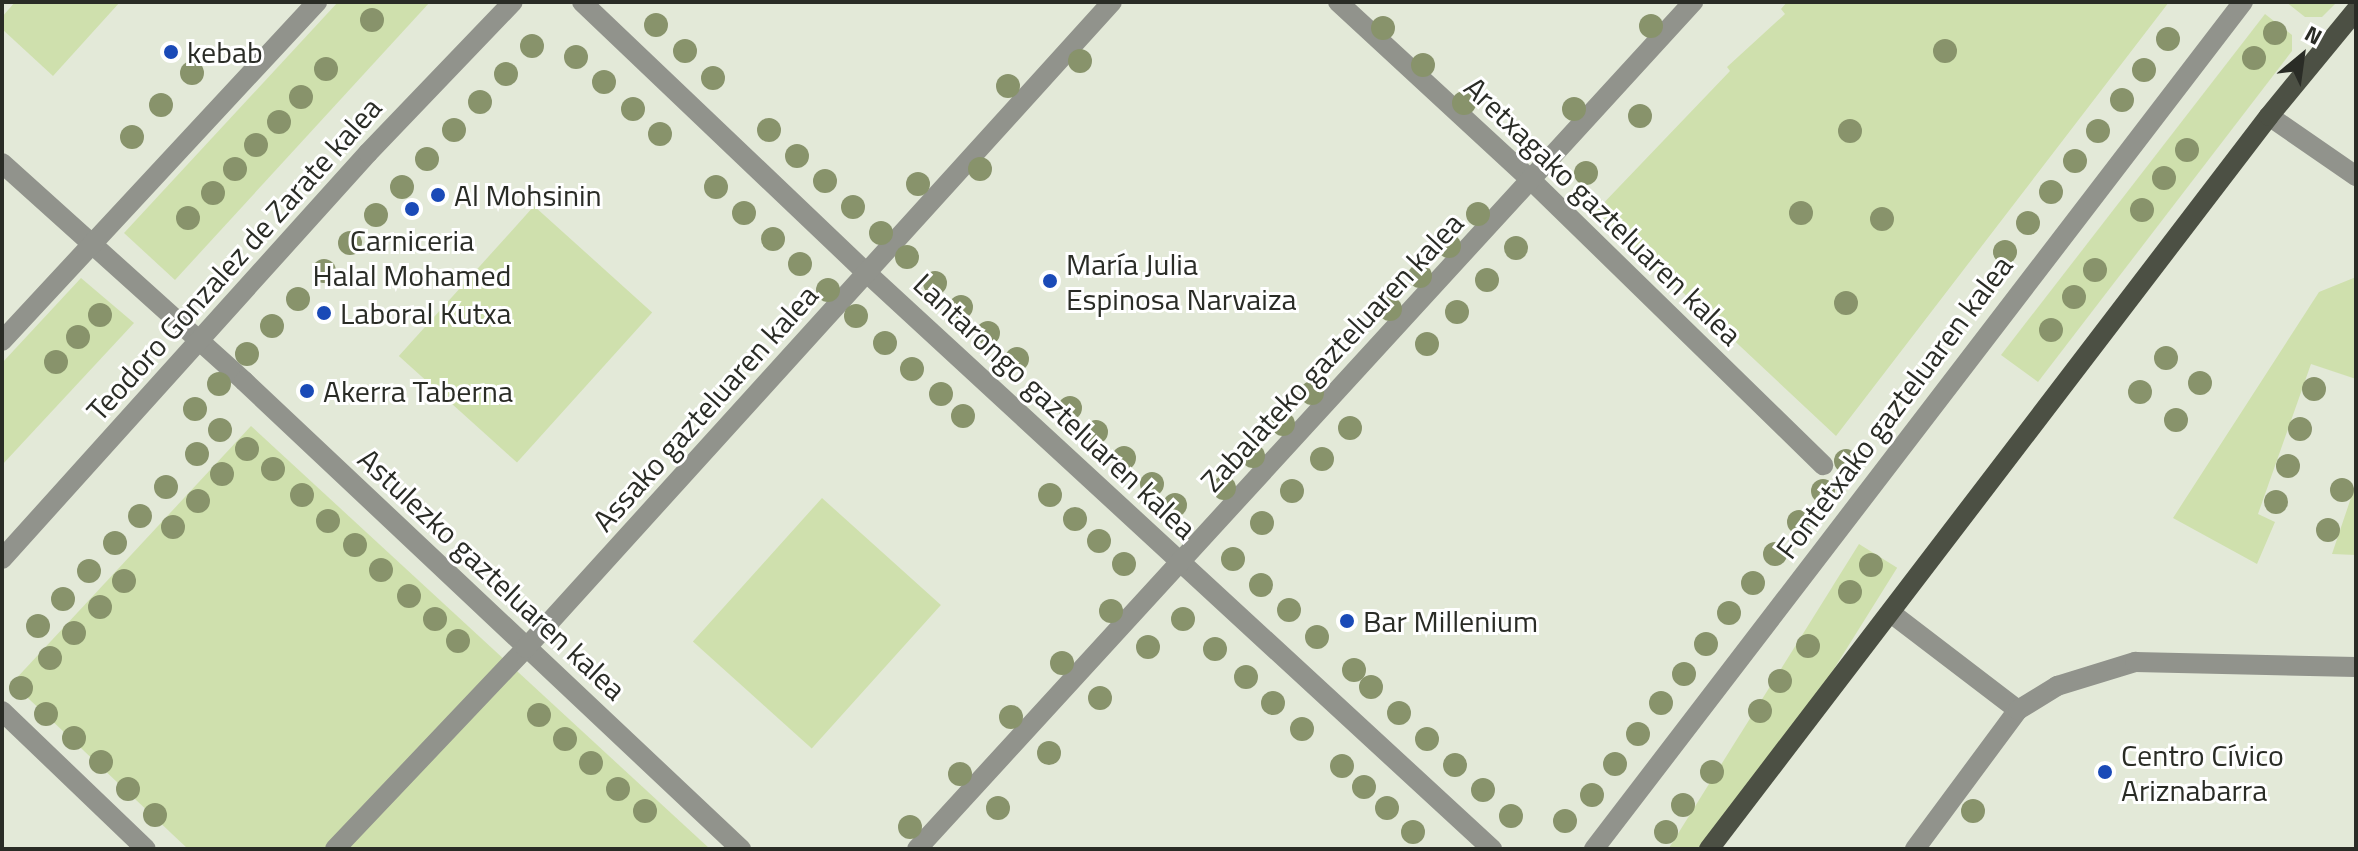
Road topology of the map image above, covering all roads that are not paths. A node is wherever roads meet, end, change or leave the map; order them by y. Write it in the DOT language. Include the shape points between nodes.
graph roads {
  1 [pos="317,2"];
  2 [pos="513,2"];
  3 [pos="582,2"];
  4 [pos="1112,2"];
  5 [pos="1338,2"];
  6 [pos="1693,2"];
  7 [pos="2243,2"];
  8 [pos="2356,10"];
  9 [pos="2269,116"];
  10 [pos="2,163"];
  11 [pos="2356,176"];
  12 [pos="1532,181"];
  13 [pos="90,246"];
  14 [pos="868,274"];
  15 [pos="2,341"];
  16 [pos="201,343"];
  17 [pos="1823,465"];
  18 [pos="2,559"];
  19 [pos="1178,561"];
  20 [pos="1891,613"];
  21 [pos="526,648"];
  22 [pos="2356,667"];
  23 [pos="2018,710"];
  24 [pos="2,711"];
  25 [pos="146,849"];
  26 [pos="335,849"];
  27 [pos="741,849"];
  28 [pos="917,849"];
  29 [pos="1492,849"];
  30 [pos="1594,849"];
  31 [pos="1709,849"];
  32 [pos="1915,849"];
  1 -- 13 [label="street"];
  2 -- 16 [label="street, Teodoro Gonzalez de Zarate kalea" via="368,153"];
  3 -- 14 [label="street, Lantarongo gazteluaren kalea"];
  4 -- 14 [label="street, Assako gazteluaren kalea"];
  5 -- 12 [label="street, Aretxagako gazteluaren kalea"];
  6 -- 12 [label="street, Zabalateko gazteluaren kalea"];
  7 -- 30 [label="street, Fontetxako gazteluaren kalea"];
  8 -- 9 [label="main road"];
  9 -- 11 [label="street"];
  9 -- 20 [label="main road"];
  10 -- 13 [label="street, Astulezko gazteluaren kalea"];
  12 -- 17 [label="street, Aretxagako gazteluaren kalea"];
  12 -- 19 [label="street, Zabalateko gazteluaren kalea"];
  13 -- 15 [label="street"];
  13 -- 16 [label="street, Astulezko gazteluaren kalea"];
  14 -- 19 [label="street, Lantarongo gazteluaren kalea"];
  14 -- 21 [label="street, Assako gazteluaren kalea"];
  16 -- 18 [label="street, Teodoro Gonzalez de Zarate kalea"];
  16 -- 21 [label="street, Astulezko gazteluaren kalea"];
  19 -- 28 [label="street, Zabalateko gazteluaren kalea"];
  19 -- 29 [label="street, Lantarongo gazteluaren kalea"];
  20 -- 23 [label="street"];
  20 -- 31 [label="main road"];
  21 -- 26 [label="street, Assako gazteluaren kalea"];
  21 -- 27 [label="street, Astulezko gazteluaren kalea"];
  22 -- 23 [label="street" via="2135,662 2057,686"];
  23 -- 32 [label="street"];
  24 -- 25 [label="street"];
}
